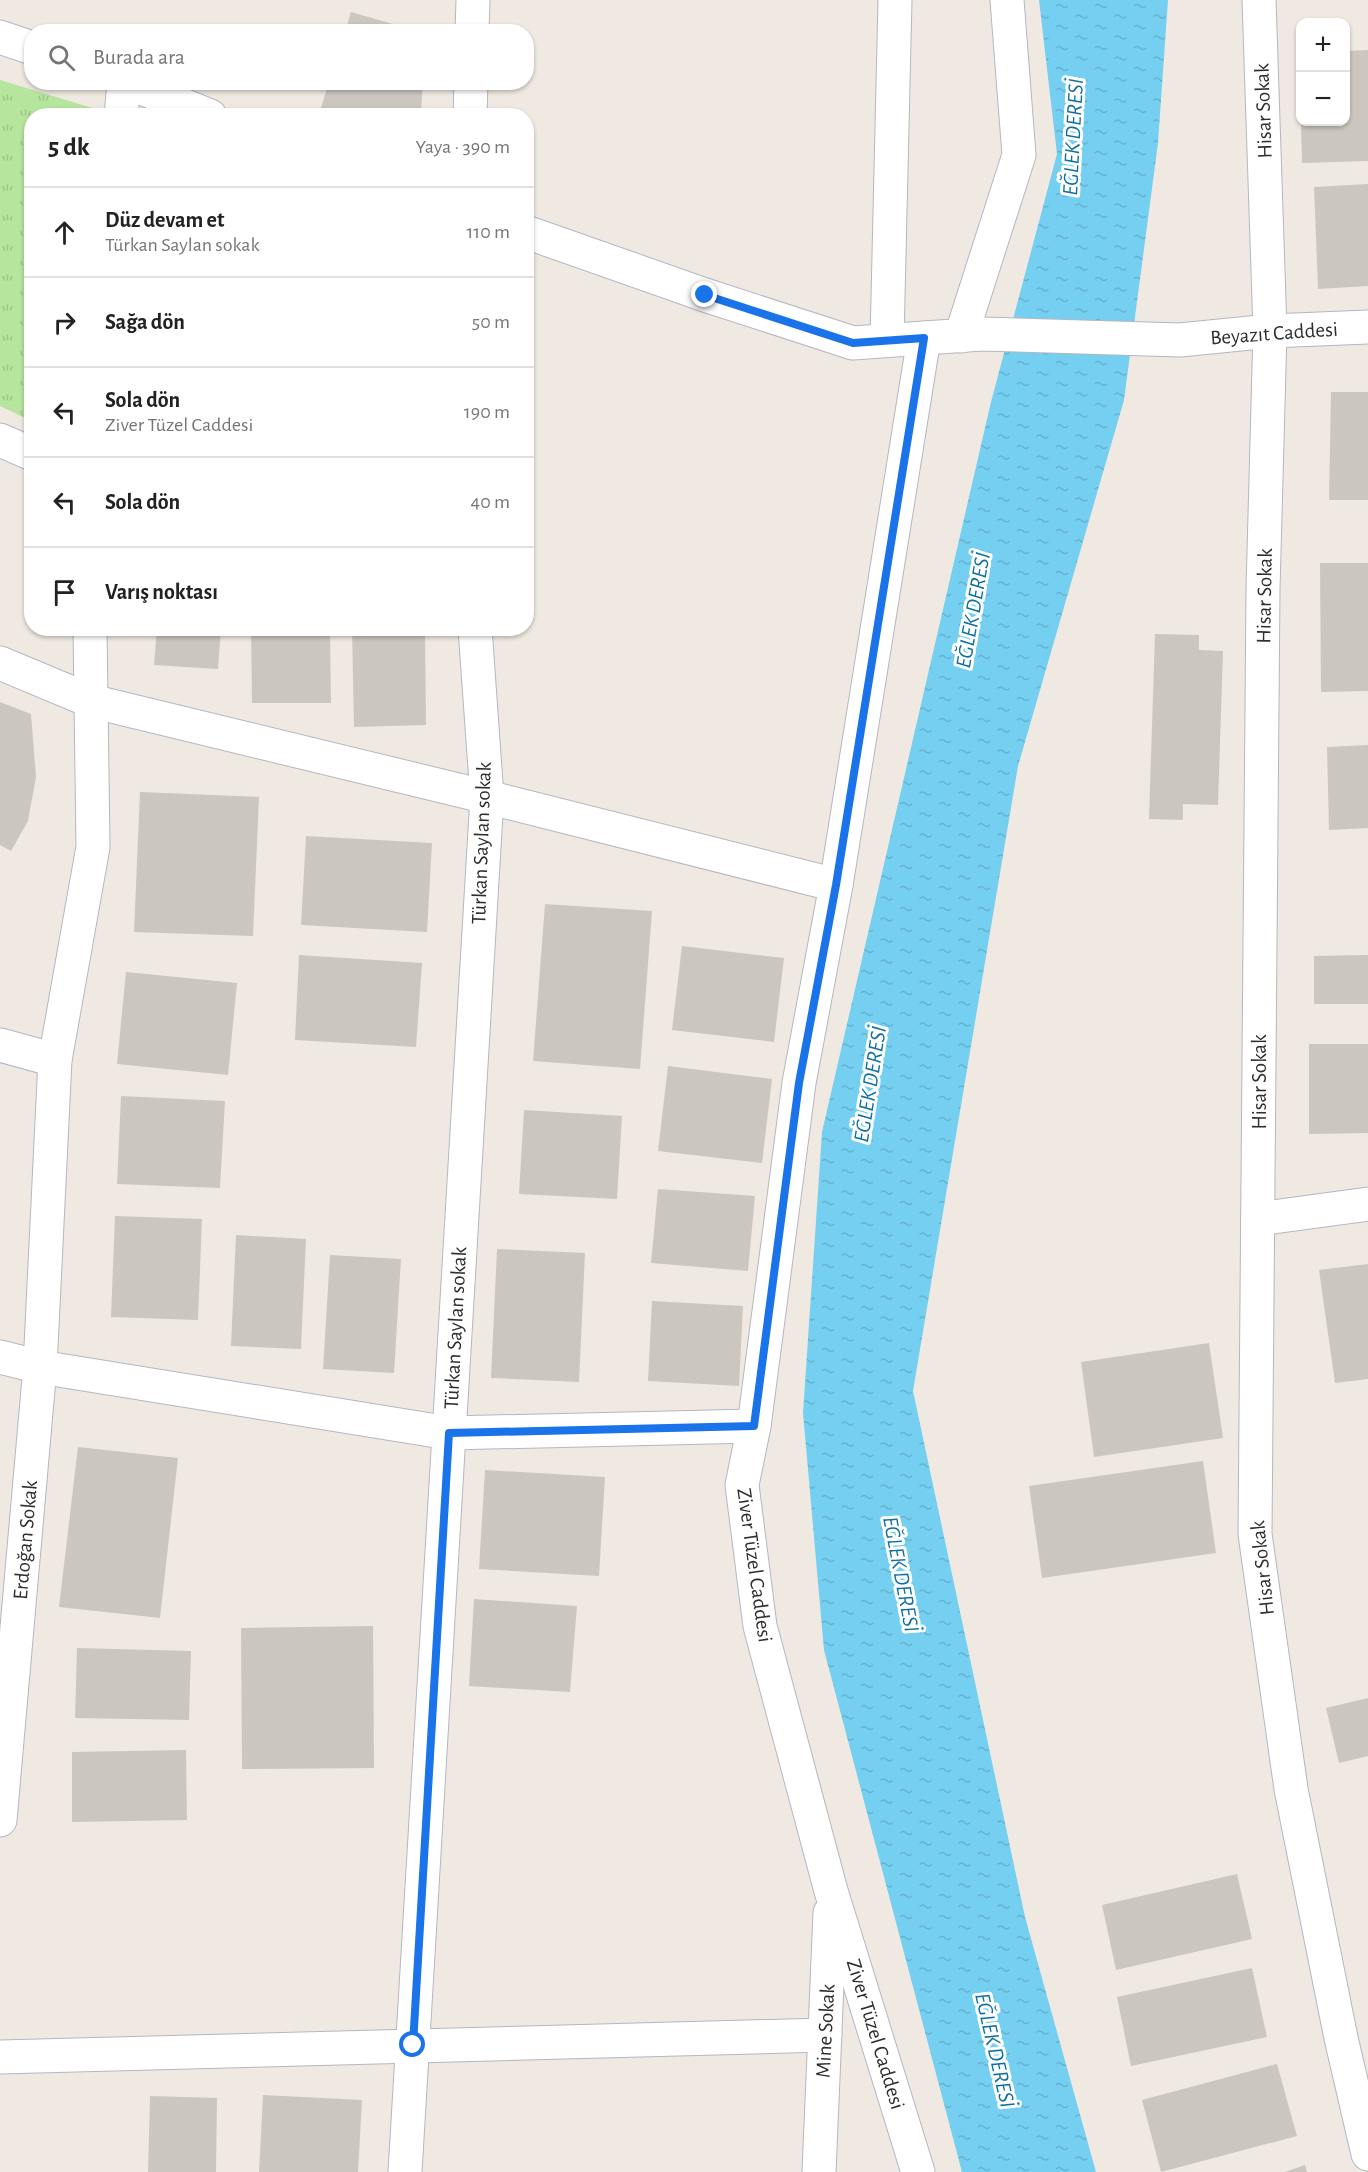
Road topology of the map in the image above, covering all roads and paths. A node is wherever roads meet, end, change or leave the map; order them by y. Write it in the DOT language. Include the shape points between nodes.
graph roads {
  1 [pos="473,0"];
  2 [pos="895,0"];
  3 [pos="1007,0"];
  4 [pos="1259,0"];
  5 [pos="472,24"];
  6 [pos="0,37"];
  7 [pos="24,45"];
  8 [pos="124,90"];
  9 [pos="145,90"];
  10 [pos="471,90"];
  11 [pos="122,108"];
  12 [pos="190,108"];
  13 [pos="470,108"];
  14 [pos="534,235"];
  15 [pos="1368,327"];
  16 [pos="1270,331"];
  17 [pos="971,335"];
  18 [pos="924,338"];
  19 [pos="887,340"];
  20 [pos="0,440"];
  21 [pos="24,450"];
  22 [pos="90,636"];
  23 [pos="476,636"];
  24 [pos="0,663"];
  25 [pos="91,701"];
  26 [pos="487,797"];
  27 [pos="836,885"];
  28 [pos="0,1045"];
  29 [pos="55,1060"];
  30 [pos="1368,1204"];
  31 [pos="1258,1219"];
  32 [pos="0,1357"];
  33 [pos="40,1368"];
  34 [pos="754,1426"];
  35 [pos="449,1433"];
  36 [pos="0,1820"];
  37 [pos="831,1891"];
  38 [pos="825,2035"];
  39 [pos="1354,2036"];
  40 [pos="413,2045"];
  41 [pos="0,2057"];
  42 [pos="1368,2154"];
  43 [pos="405,2172"];
  44 [pos="819,2172"];
  45 [pos="918,2172"];
  1 -- 5 [label="street"];
  2 -- 19 [label="street"];
  3 -- 17 [label="street" via="1019,155"];
  4 -- 16 [label="street, Hisar Sokak"];
  6 -- 7 [label="street"];
  8 -- 11 [label="street"];
  9 -- 12 [label="street"];
  10 -- 13 [label="street"];
  14 -- 19 [label="street, Beyazıt Caddesi" via="853,343"];
  15 -- 16 [label="street, Beyazıt Caddesi"];
  16 -- 17 [label="street, Beyazıt Caddesi" via="1180,340"];
  16 -- 31 [label="street, Hisar Sokak" via="1263,589"];
  17 -- 18 [label="street, Beyazıt Caddesi"];
  18 -- 19 [label="street, Beyazıt Caddesi"];
  18 -- 27 [label="street, Ziver Tüzel Caddesi"];
  20 -- 21 [label="street"];
  22 -- 25 [label="street, Erdoğan Sokak"];
  23 -- 26 [label="street, Türkan Saylan sokak"];
  24 -- 25 [label="street"];
  25 -- 26 [label="street"];
  25 -- 29 [label="street, Erdoğan Sokak" via="93,847"];
  26 -- 27 [label="street"];
  26 -- 35 [label="street, Türkan Saylan sokak"];
  27 -- 34 [label="street, Ziver Tüzel Caddesi" via="799,1083"];
  28 -- 29 [label="street"];
  29 -- 33 [label="street, Erdoğan Sokak"];
  30 -- 31 [label="street"];
  31 -- 39 [label="street, Hisar Sokak" via="1255,1534 1291,1789"];
  32 -- 33 [label="street"];
  33 -- 35 [label="street"];
  33 -- 36 [label="street, Erdoğan Sokak"];
  34 -- 35 [label="street"];
  34 -- 37 [label="street, Ziver Tüzel Caddesi" via="742,1485 760,1626"];
  35 -- 40 [label="street, Türkan Saylan sokak"];
  37 -- 38 [label="street, Mine Sokak"];
  37 -- 45 [label="street, Ziver Tüzel Caddesi"];
  38 -- 40 [label="street"];
  38 -- 44 [label="street, Mine Sokak"];
  39 -- 42 [label="street, Hisar Sokak"];
  40 -- 41 [label="street"];
  40 -- 43 [label="street, Türkan Saylan sokak"];
}
